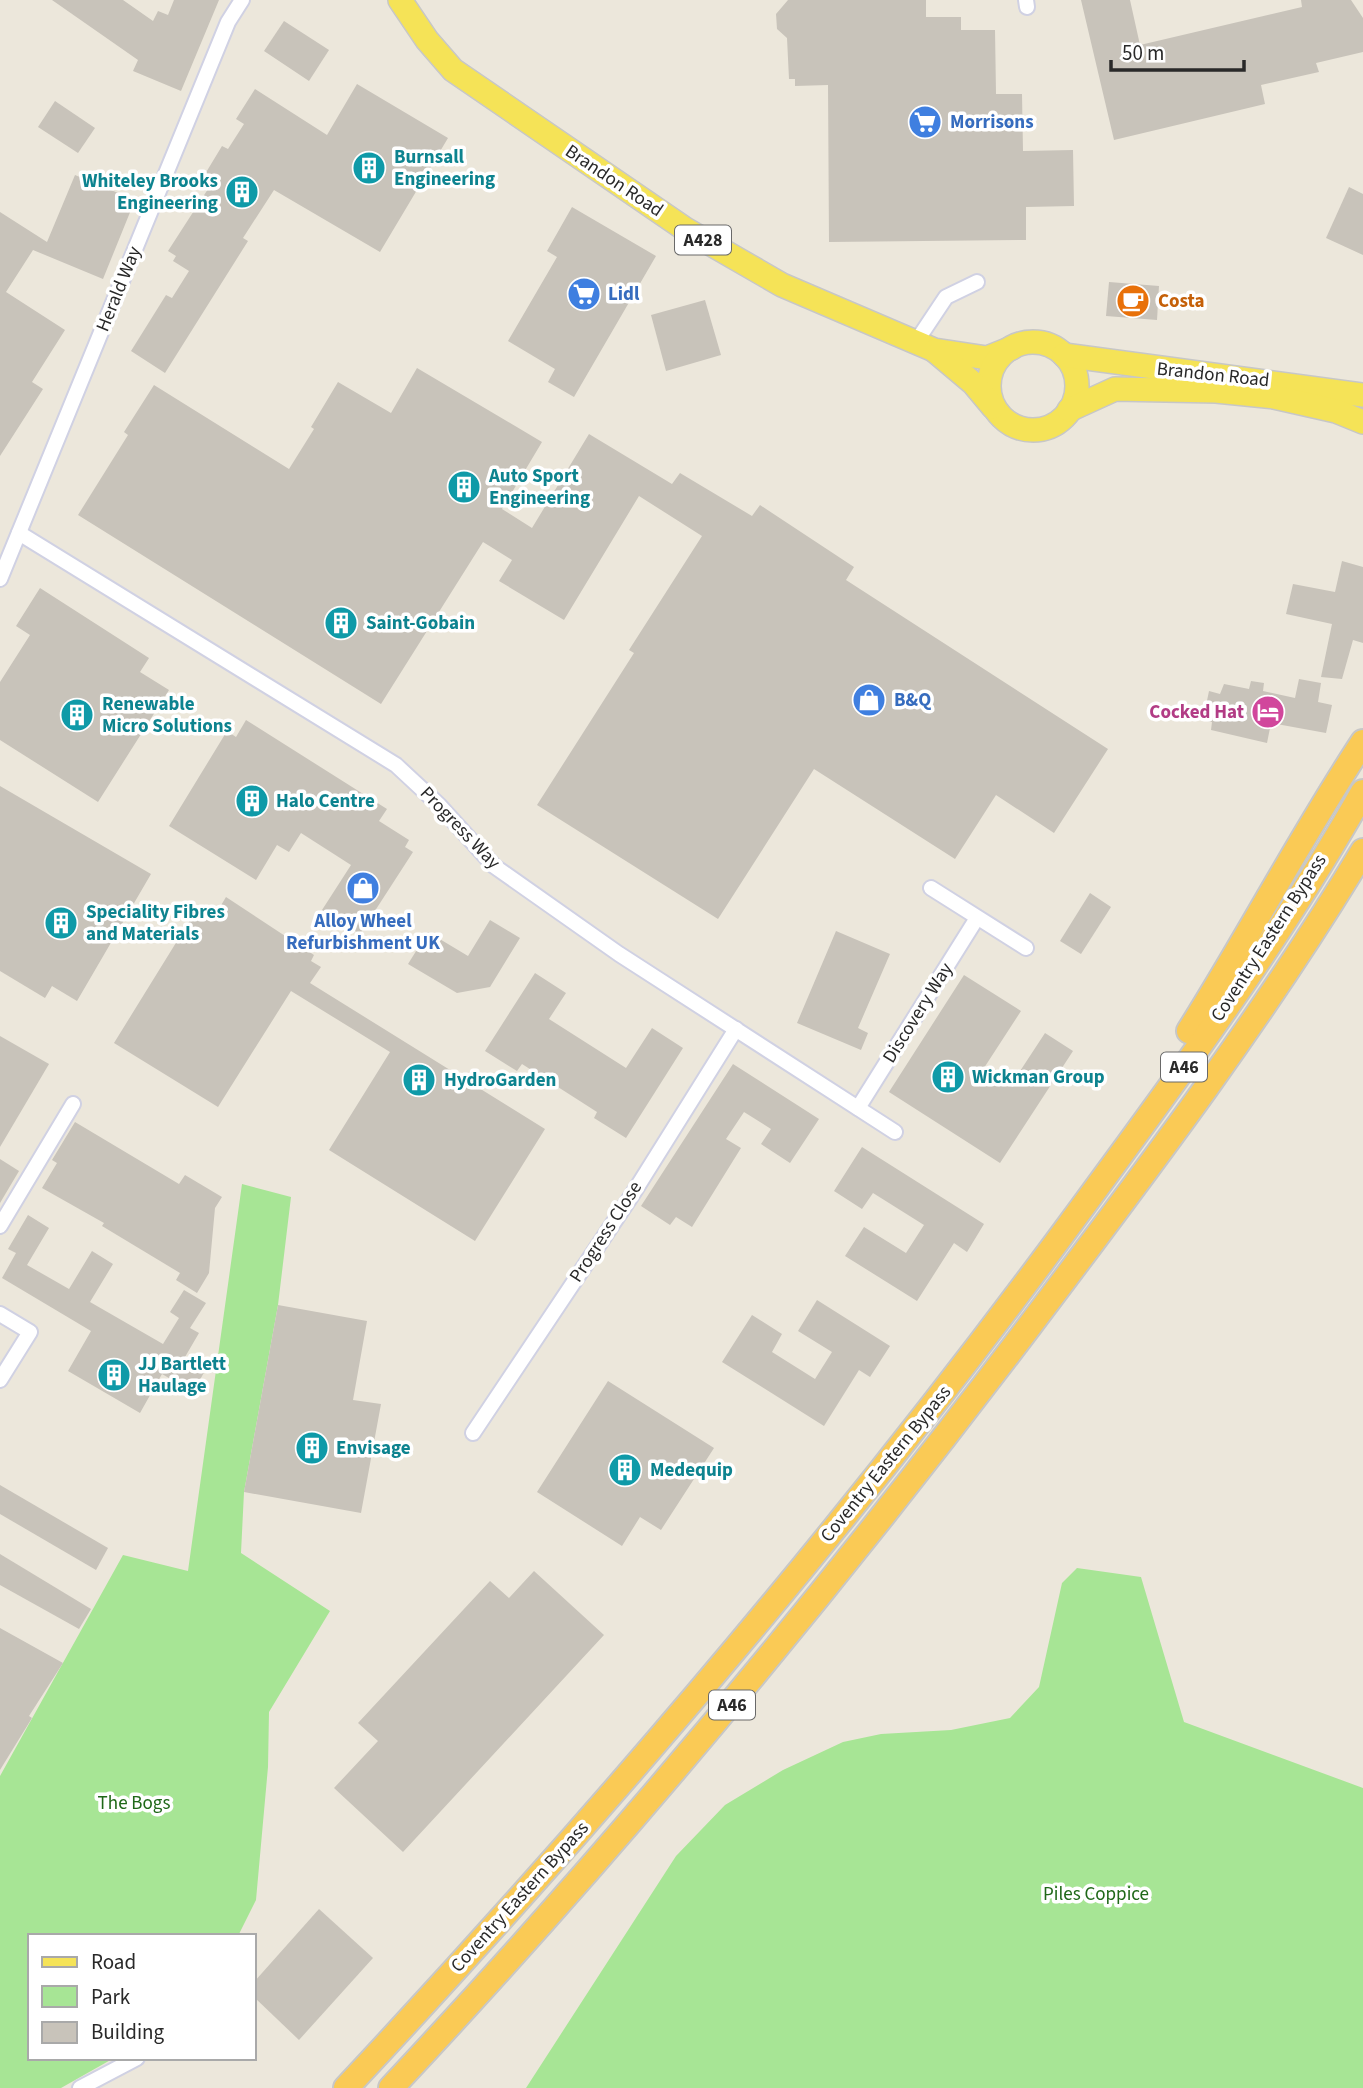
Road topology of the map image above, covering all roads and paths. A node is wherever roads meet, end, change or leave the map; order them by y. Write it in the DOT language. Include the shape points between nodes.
graph roads {
  1 [pos="242,0"];
  2 [pos="402,1"];
  3 [pos="977,282"];
  4 [pos="925,346"];
  5 [pos="1012,348"];
  6 [pos="1064,355"];
  7 [pos="1363,395"];
  8 [pos="995,409"];
  9 [pos="1069,410"];
  10 [pos="1363,422"];
  11 [pos="19,533"];
  12 [pos="0,579"];
  13 [pos="1363,742"];
  14 [pos="1363,792"];
  15 [pos="1363,851"];
  16 [pos="1363,877"];
  17 [pos="931,888"];
  18 [pos="977,918"];
  19 [pos="1026,948"];
  20 [pos="736,1029"];
  21 [pos="73,1104"];
  22 [pos="858,1108"];
  23 [pos="895,1132"];
  24 [pos="0,1226"];
  25 [pos="1048,1302"];
  26 [pos="0,1314"];
  27 [pos="990,1332"];
  28 [pos="0,1380"];
  29 [pos="473,1433"];
  30 [pos="133,2060"];
  31 [pos="80,2088"];
  32 [pos="346,2088"];
  33 [pos="391,2088"];
  1 -- 11 [label="street, Herald Way" via="228,22"];
  2 -- 4 [label="main road, Brandon Road / A428" via="453,70 685,229 782,285"];
  3 -- 4 [label="street" via="946,298"];
  4 -- 5 [label="main road, Brandon Road / A428" via="987,358"];
  4 -- 8 [label="main road, Brandon Road / A428" via="973,383"];
  5 -- 6 [label="main road" via="1036,343"];
  5 -- 8 [label="main road" via="990,375"];
  6 -- 7 [label="main road, Brandon Road"];
  6 -- 9 [label="main road" via="1076,379"];
  8 -- 9 [label="main road" via="1008,422 1028,430 1049,426"];
  9 -- 10 [label="main road, Brandon Road" via="1115,389 1216,391 1274,397"];
  11 -- 12 [label="street, Herald Way"];
  11 -- 20 [label="street, Progress Way" via="397,765 494,866"];
  13 -- 27 [label="highway" via="1314,817 1236,956 1167,1065 1060,1209"];
  14 -- 27 [label="highway, Coventry Eastern Bypass / A46" via="1198,1045"];
  15 -- 25 [label="highway, Coventry Eastern Bypass / A46" via="1306,946"];
  16 -- 25 [label="highway" via="1317,954 1153,1187"];
  17 -- 18 [label="street"];
  18 -- 19 [label="street"];
  18 -- 22 [label="street, Discovery Way"];
  20 -- 22 [label="street, Progress Way"];
  20 -- 29 [label="street, Progress Close"];
  21 -- 24 [label="street"];
  22 -- 23 [label="street, Progress Way"];
  25 -- 33 [label="highway, Coventry Eastern Bypass / A46" via="730,1707 617,1840"];
  26 -- 28 [label="street" via="30,1332"];
  27 -- 32 [label="highway, Coventry Eastern Bypass / A46" via="736,1651 635,1770"];
  30 -- 31 [label="street"];
}
